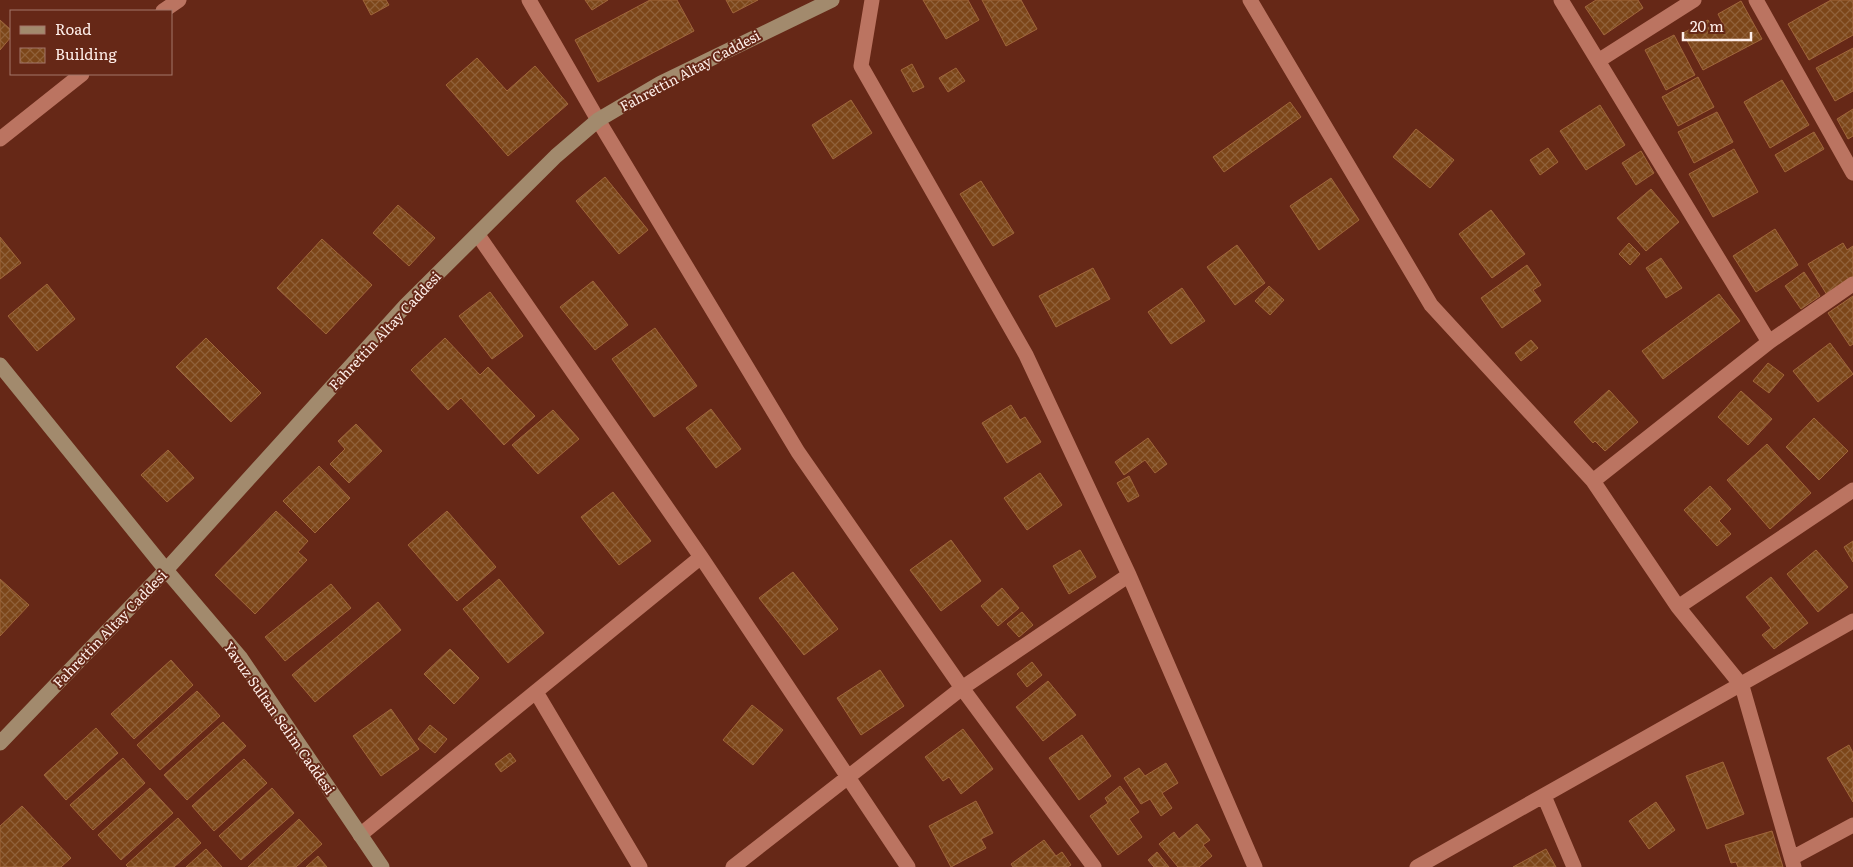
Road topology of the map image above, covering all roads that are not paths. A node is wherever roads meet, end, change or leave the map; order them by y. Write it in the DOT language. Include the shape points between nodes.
graph roads {
  1 [pos="179,0"];
  2 [pos="529,0"];
  3 [pos="832,0"];
  4 [pos="872,0"];
  5 [pos="1250,0"];
  6 [pos="1561,0"];
  7 [pos="1694,0"];
  8 [pos="1756,0"];
  9 [pos="164,10"];
  10 [pos="1598,61"];
  11 [pos="81,75"];
  12 [pos="598,120"];
  13 [pos="0,140"];
  14 [pos="1853,173"];
  15 [pos="478,235"];
  16 [pos="1853,284"];
  17 [pos="1769,342"];
  18 [pos="0,365"];
  19 [pos="1592,481"];
  20 [pos="1853,490"];
  21 [pos="701,557"];
  22 [pos="166,570"];
  23 [pos="1129,575"];
  24 [pos="1678,607"];
  25 [pos="1853,621"];
  26 [pos="1742,686"];
  27 [pos="962,688"];
  28 [pos="536,692"];
  29 [pos="0,742"];
  30 [pos="848,776"];
  31 [pos="1544,796"];
  32 [pos="1853,826"];
  33 [pos="360,835"];
  34 [pos="1793,862"];
  35 [pos="382,867"];
  36 [pos="640,867"];
  37 [pos="734,867"];
  38 [pos="908,867"];
  39 [pos="1094,867"];
  40 [pos="1255,867"];
  41 [pos="1417,867"];
  42 [pos="1574,867"];
  1 -- 9 [label="street"];
  2 -- 12 [label="street"];
  3 -- 12 [label="street, Fahrettin Altay Caddesi" via="661,83"];
  4 -- 23 [label="street" via="860,66 1026,355"];
  5 -- 19 [label="street" via="1431,305"];
  6 -- 10 [label="street"];
  7 -- 10 [label="street"];
  8 -- 14 [label="street"];
  10 -- 17 [label="street"];
  11 -- 13 [label="street"];
  12 -- 15 [label="street, Fahrettin Altay Caddesi" via="556,156"];
  12 -- 27 [label="street" via="798,452"];
  15 -- 21 [label="street"];
  15 -- 22 [label="street, Fahrettin Altay Caddesi" via="406,305"];
  16 -- 17 [label="street"];
  17 -- 19 [label="street"];
  18 -- 22 [label="street, Yavuz Sultan Selim Caddesi"];
  19 -- 24 [label="street"];
  20 -- 24 [label="street"];
  21 -- 28 [label="street"];
  21 -- 30 [label="street"];
  22 -- 29 [label="street, Fahrettin Altay Caddesi"];
  22 -- 33 [label="street, Yavuz Sultan Selim Caddesi" via="240,658"];
  23 -- 27 [label="street"];
  23 -- 40 [label="street"];
  24 -- 26 [label="street"];
  25 -- 26 [label="street"];
  26 -- 31 [label="street"];
  26 -- 34 [label="street"];
  27 -- 30 [label="street"];
  27 -- 39 [label="street"];
  28 -- 33 [label="street"];
  28 -- 36 [label="street"];
  30 -- 37 [label="street"];
  30 -- 38 [label="street"];
  31 -- 41 [label="street"];
  31 -- 42 [label="street"];
  32 -- 34 [label="street"];
  33 -- 35 [label="street, Yavuz Sultan Selim Caddesi"];
}
